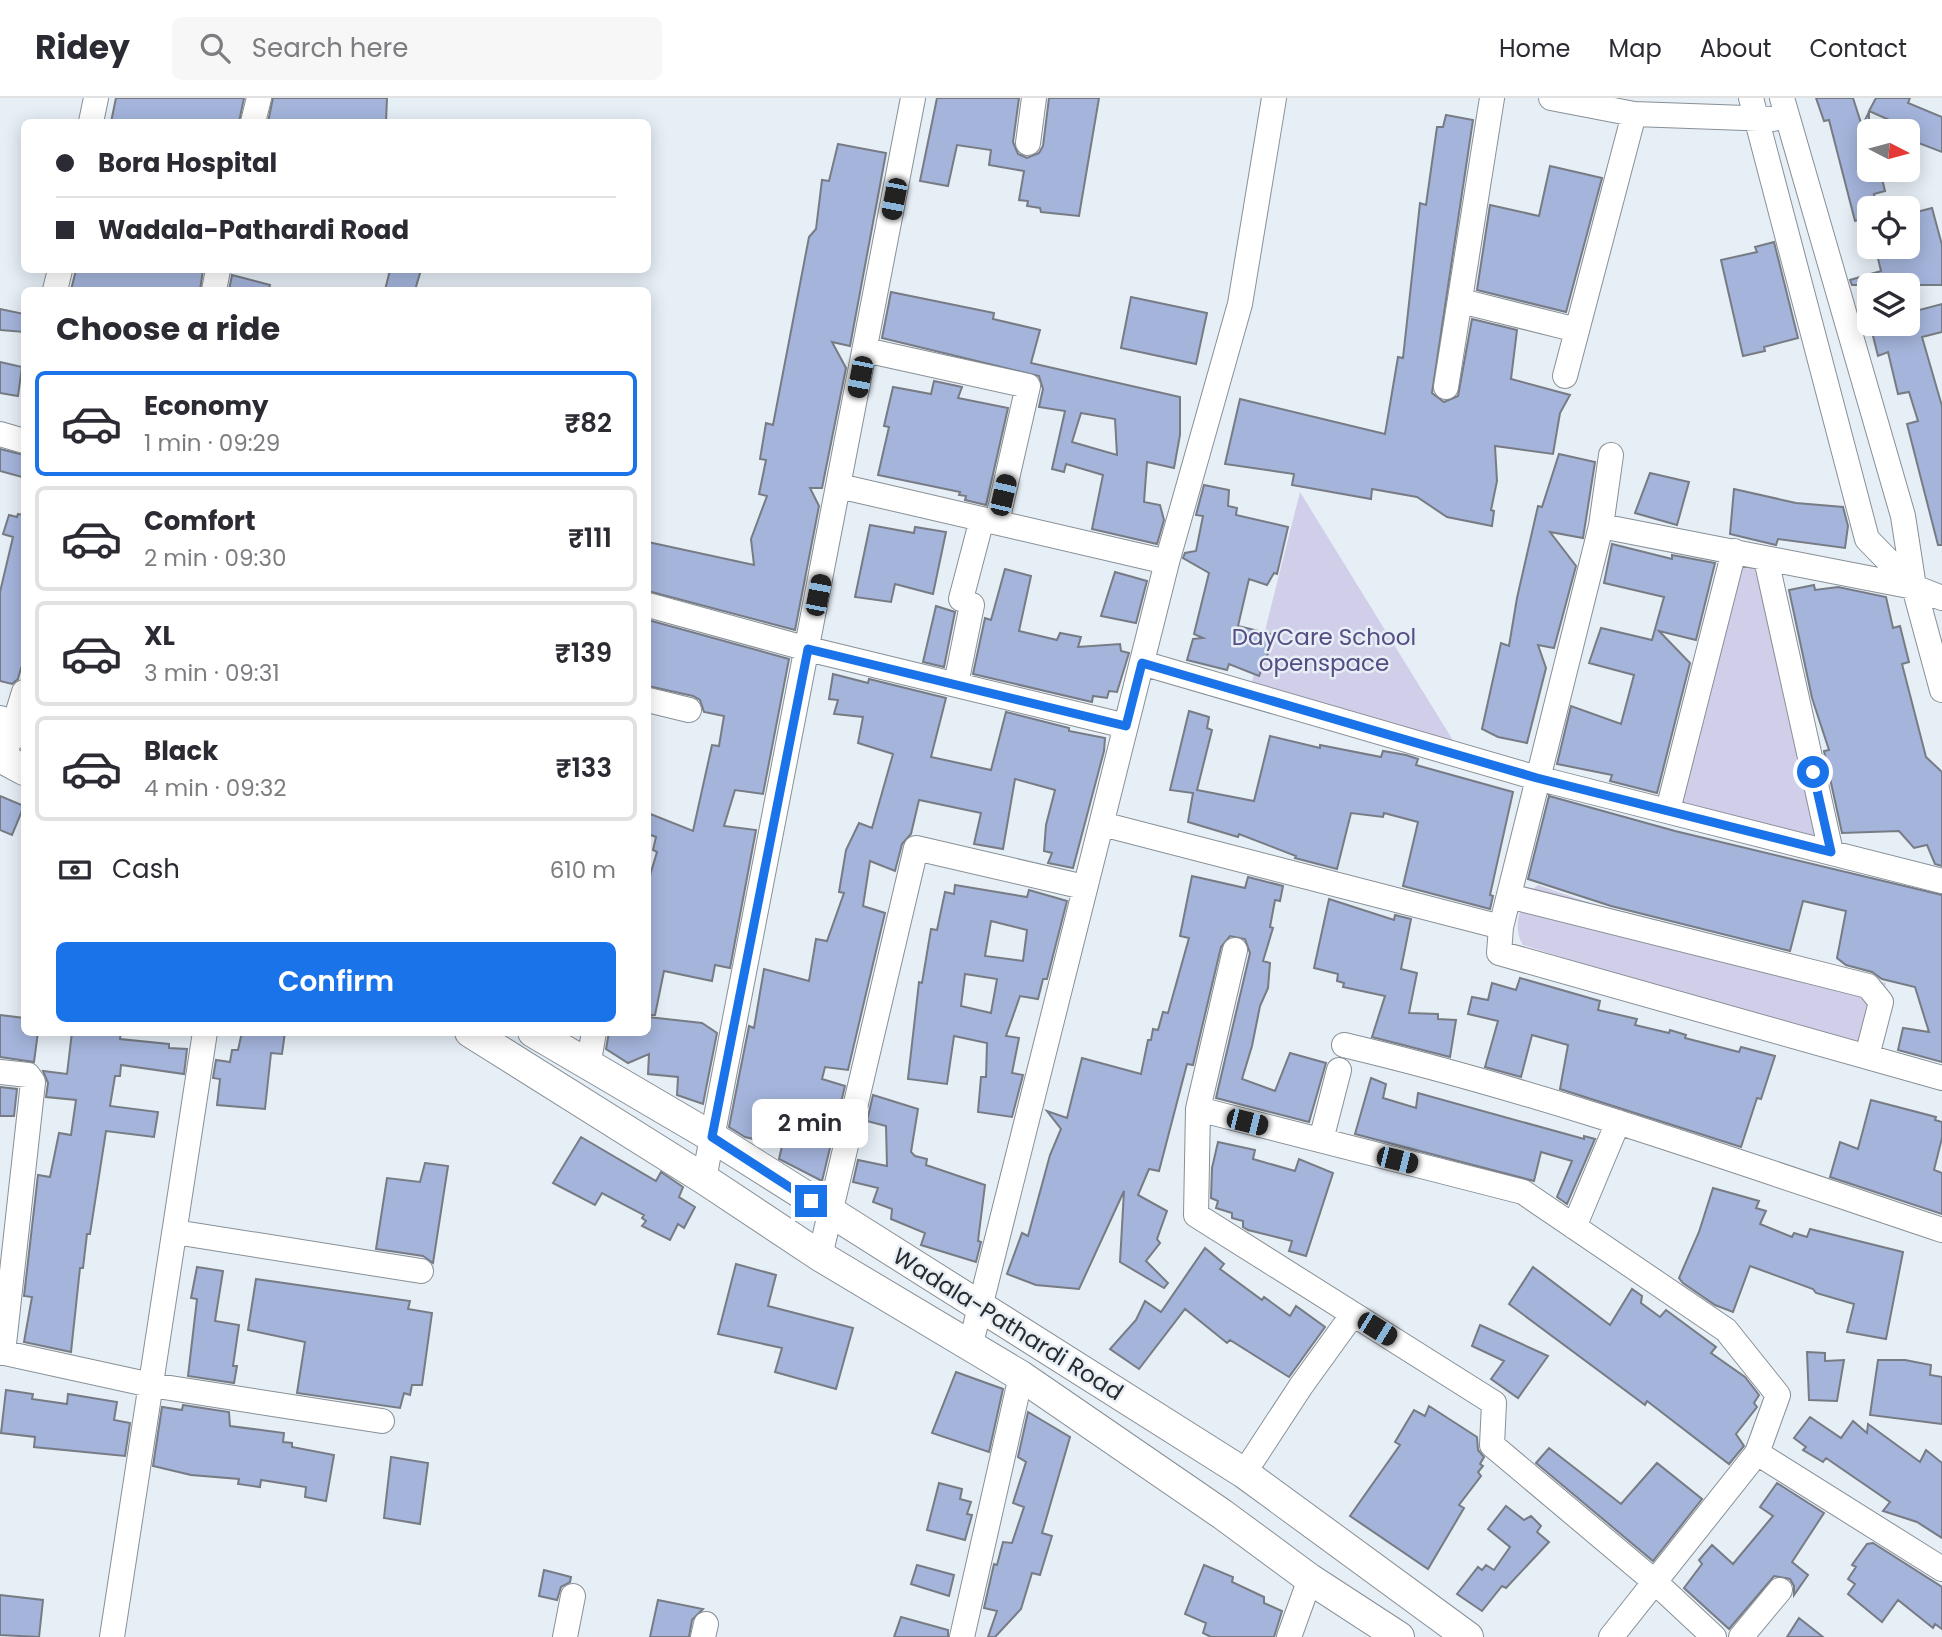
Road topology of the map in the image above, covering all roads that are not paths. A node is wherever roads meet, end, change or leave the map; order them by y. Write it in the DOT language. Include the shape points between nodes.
graph roads {
  1 [pos="96,98"];
  2 [pos="260,98"];
  3 [pos="913,98"];
  4 [pos="1034,98"];
  5 [pos="1274,98"];
  6 [pos="1492,98"];
  7 [pos="1551,98"];
  8 [pos="1785,108"];
  9 [pos="1755,109"];
  10 [pos="1634,114"];
  11 [pos="92,119"];
  12 [pos="254,119"];
  13 [pos="1028,143"];
  14 [pos="1461,301"];
  15 [pos="1577,330"];
  16 [pos="865,350"];
  17 [pos="1565,376"];
  18 [pos="1446,387"];
  19 [pos="0,435"];
  20 [pos="21,440"];
  21 [pos="1611,455"];
  22 [pos="839,486"];
  23 [pos="990,520"];
  24 [pos="1601,526"];
  25 [pos="1734,551"];
  26 [pos="1766,559"];
  27 [pos="1167,562"];
  28 [pos="1914,587"];
  29 [pos="1942,598"];
  30 [pos="651,607"];
  31 [pos="808,649"];
  32 [pos="1142,663"];
  33 [pos="956,684"];
  34 [pos="1942,690"];
  35 [pos="651,701"];
  36 [pos="21,702"];
  37 [pos="690,710"];
  38 [pos="1126,726"];
  39 [pos="13,727"];
  40 [pos="10,762"];
  41 [pos="1537,778"];
  42 [pos="1668,810"];
  43 [pos="1102,824"];
  44 [pos="1831,852"];
  45 [pos="1942,881"];
  46 [pos="1084,887"];
  47 [pos="1509,896"];
  48 [pos="1502,927"];
  49 [pos="1235,950"];
  50 [pos="204,1036"];
  51 [pos="476,1036"];
  52 [pos="539,1036"];
  53 [pos="593,1036"];
  54 [pos="1344,1045"];
  55 [pos="1867,1056"];
  56 [pos="588,1066"];
  57 [pos="1339,1070"];
  58 [pos="0,1072"];
  59 [pos="1942,1078"];
  60 [pos="1198,1109"];
  61 [pos="1618,1122"];
  62 [pos="712,1137"];
  63 [pos="1321,1140"];
  64 [pos="704,1179"];
  65 [pos="831,1214"];
  66 [pos="1574,1227"];
  67 [pos="1942,1230"];
  68 [pos="175,1232"];
  69 [pos="820,1256"];
  70 [pos="421,1271"];
  71 [pos="981,1305"];
  72 [pos="1353,1314"];
  73 [pos="971,1343"];
  74 [pos="1,1352"];
  75 [pos="1021,1376"];
  76 [pos="151,1385"];
  77 [pos="383,1421"];
  78 [pos="1757,1453"];
  79 [pos="1244,1473"];
  80 [pos="1942,1569"];
  81 [pos="1310,1579"];
  82 [pos="1655,1582"];
  83 [pos="1780,1590"];
  84 [pos="573,1596"];
  85 [pos="112,1637"];
  86 [pos="565,1637"];
  87 [pos="961,1637"];
  88 [pos="1289,1637"];
  89 [pos="1399,1637"];
  90 [pos="1468,1637"];
  91 [pos="1611,1637"];
  92 [pos="1714,1637"];
  93 [pos="1741,1637"];
  1 -- 11 [label="street"];
  2 -- 12 [label="street"];
  3 -- 16 [label="street"];
  4 -- 13 [label="street"];
  5 -- 27 [label="street" via="1240,304"];
  6 -- 14 [label="street"];
  7 -- 10 [label="street"];
  8 -- 9 [label="street"];
  8 -- 28 [label="street" via="1903,516"];
  9 -- 10 [label="street"];
  9 -- 28 [label="street" via="1867,539"];
  10 -- 15 [label="street"];
  14 -- 15 [label="street"];
  14 -- 18 [label="street"];
  15 -- 17 [label="street"];
  16 -- 22 [label="street"];
  16 -- 23 [label="street" via="1028,386"];
  19 -- 20 [label="street"];
  21 -- 24 [label="street"];
  22 -- 23 [label="street"];
  22 -- 31 [label="street"];
  23 -- 27 [label="street"];
  23 -- 33 [label="street" via="967,602"];
  24 -- 25 [label="street"];
  24 -- 41 [label="street"];
  25 -- 26 [label="street"];
  25 -- 42 [label="street"];
  26 -- 28 [label="street"];
  26 -- 44 [label="street"];
  27 -- 32 [label="street"];
  28 -- 29 [label="street"];
  28 -- 34 [label="street"];
  30 -- 31 [label="street"];
  31 -- 33 [label="street"];
  31 -- 62 [label="street"];
  32 -- 38 [label="street"];
  32 -- 41 [label="street"];
  33 -- 38 [label="street"];
  35 -- 37 [label="street"];
  36 -- 39 [label="street"];
  38 -- 43 [label="street"];
  39 -- 40 [label="street"];
  41 -- 42 [label="street"];
  41 -- 47 [label="street"];
  42 -- 44 [label="street"];
  43 -- 46 [label="street"];
  43 -- 48 [label="street"];
  44 -- 45 [label="street"];
  46 -- 65 [label="street" via="916,848"];
  46 -- 71 [label="street"];
  47 -- 48 [label="street"];
  47 -- 55 [label="street" via="1868,986 1881,1002"];
  48 -- 55 [label="street" via="1499,953"];
  49 -- 60 [label="street"];
  50 -- 68 [label="street"];
  51 -- 64 [label="main road, Wadala-Pathardi Road"];
  52 -- 56 [label="main road, Wadala-Pathardi Road"];
  53 -- 56 [label="street"];
  54 -- 61 [label="street" via="1458,1072"];
  55 -- 59 [label="street"];
  56 -- 62 [label="main road, Wadala-Pathardi Road"];
  57 -- 63 [label="street"];
  58 -- 74 [label="street" via="28,1075 33,1082"];
  60 -- 63 [label="street"];
  60 -- 72 [label="street" via="1196,1215"];
  61 -- 66 [label="street"];
  61 -- 67 [label="street"];
  62 -- 64 [label="street"];
  62 -- 65 [label="main road, Wadala-Pathardi Road"];
  63 -- 66 [label="street" via="1523,1192"];
  64 -- 69 [label="main road, Wadala-Pathardi Road"];
  65 -- 69 [label="street"];
  65 -- 71 [label="main road, Wadala-Pathardi Road"];
  66 -- 78 [label="street" via="1726,1330 1778,1395"];
  68 -- 70 [label="street"];
  68 -- 76 [label="street"];
  69 -- 73 [label="main road, Wadala-Pathardi Road"];
  71 -- 73 [label="street"];
  71 -- 79 [label="main road, Wadala-Pathardi Road"];
  72 -- 79 [label="street"];
  72 -- 82 [label="street" via="1494,1403 1492,1445"];
  73 -- 75 [label="main road, Wadala-Pathardi Road"];
  74 -- 76 [label="street"];
  75 -- 81 [label="main road, Wadala-Pathardi Road"];
  75 -- 87 [label="street"];
  76 -- 77 [label="street"];
  76 -- 85 [label="street"];
  78 -- 80 [label="street"];
  78 -- 82 [label="street"];
  79 -- 90 [label="main road, Wadala-Pathardi Road"];
  81 -- 88 [label="street"];
  81 -- 89 [label="main road, Wadala-Pathardi Road"];
  82 -- 91 [label="street"];
  82 -- 92 [label="street"];
  83 -- 93 [label="street"];
  84 -- 86 [label="street"];
}
